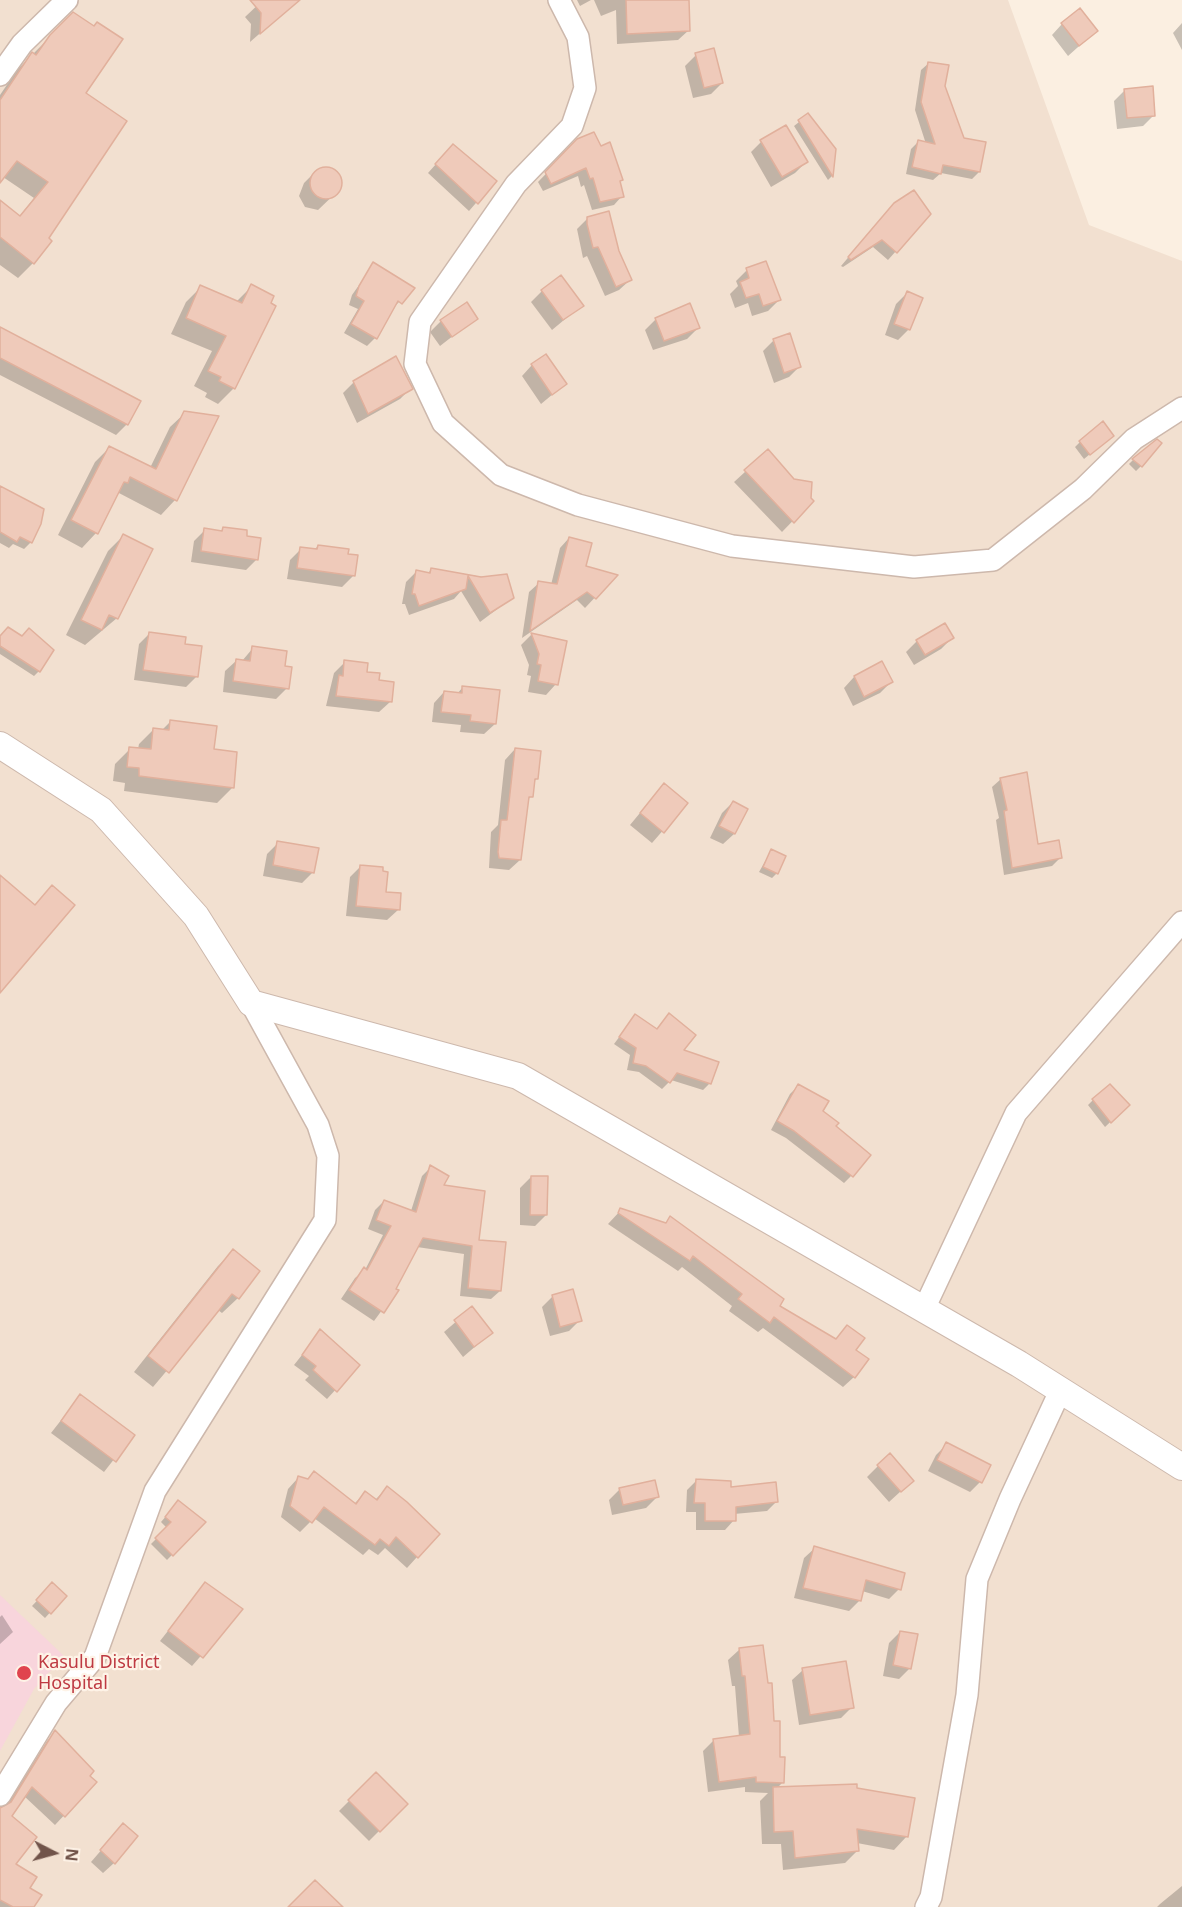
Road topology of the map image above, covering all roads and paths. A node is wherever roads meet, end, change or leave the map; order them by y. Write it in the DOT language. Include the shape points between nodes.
graph roads {
  1 [pos="67,0"];
  2 [pos="559,0"];
  3 [pos="0,75"];
  4 [pos="1182,408"];
  5 [pos="0,745"];
  6 [pos="1182,922"];
  7 [pos="251,1003"];
  8 [pos="924,1309"];
  9 [pos="1063,1392"];
  10 [pos="1182,1467"];
  11 [pos="0,1795"];
  12 [pos="926,1907"];
  1 -- 3 [label="street" via="22,44"];
  2 -- 4 [label="street" via="578,37 585,88 572,126 516,184 420,322 415,364 443,423 501,475 578,504 732,546 914,567 993,560 1083,489 1134,439"];
  5 -- 7 [label="street" via="101,810 196,916"];
  6 -- 8 [label="street" via="1016,1113"];
  7 -- 8 [label="street" via="518,1076"];
  7 -- 11 [label="street" via="318,1125 328,1156 325,1220 155,1491 95,1657 56,1703"];
  8 -- 9 [label="street"];
  9 -- 10 [label="street"];
  9 -- 12 [label="street" via="1010,1499 977,1579 967,1695 931,1897"];
}
